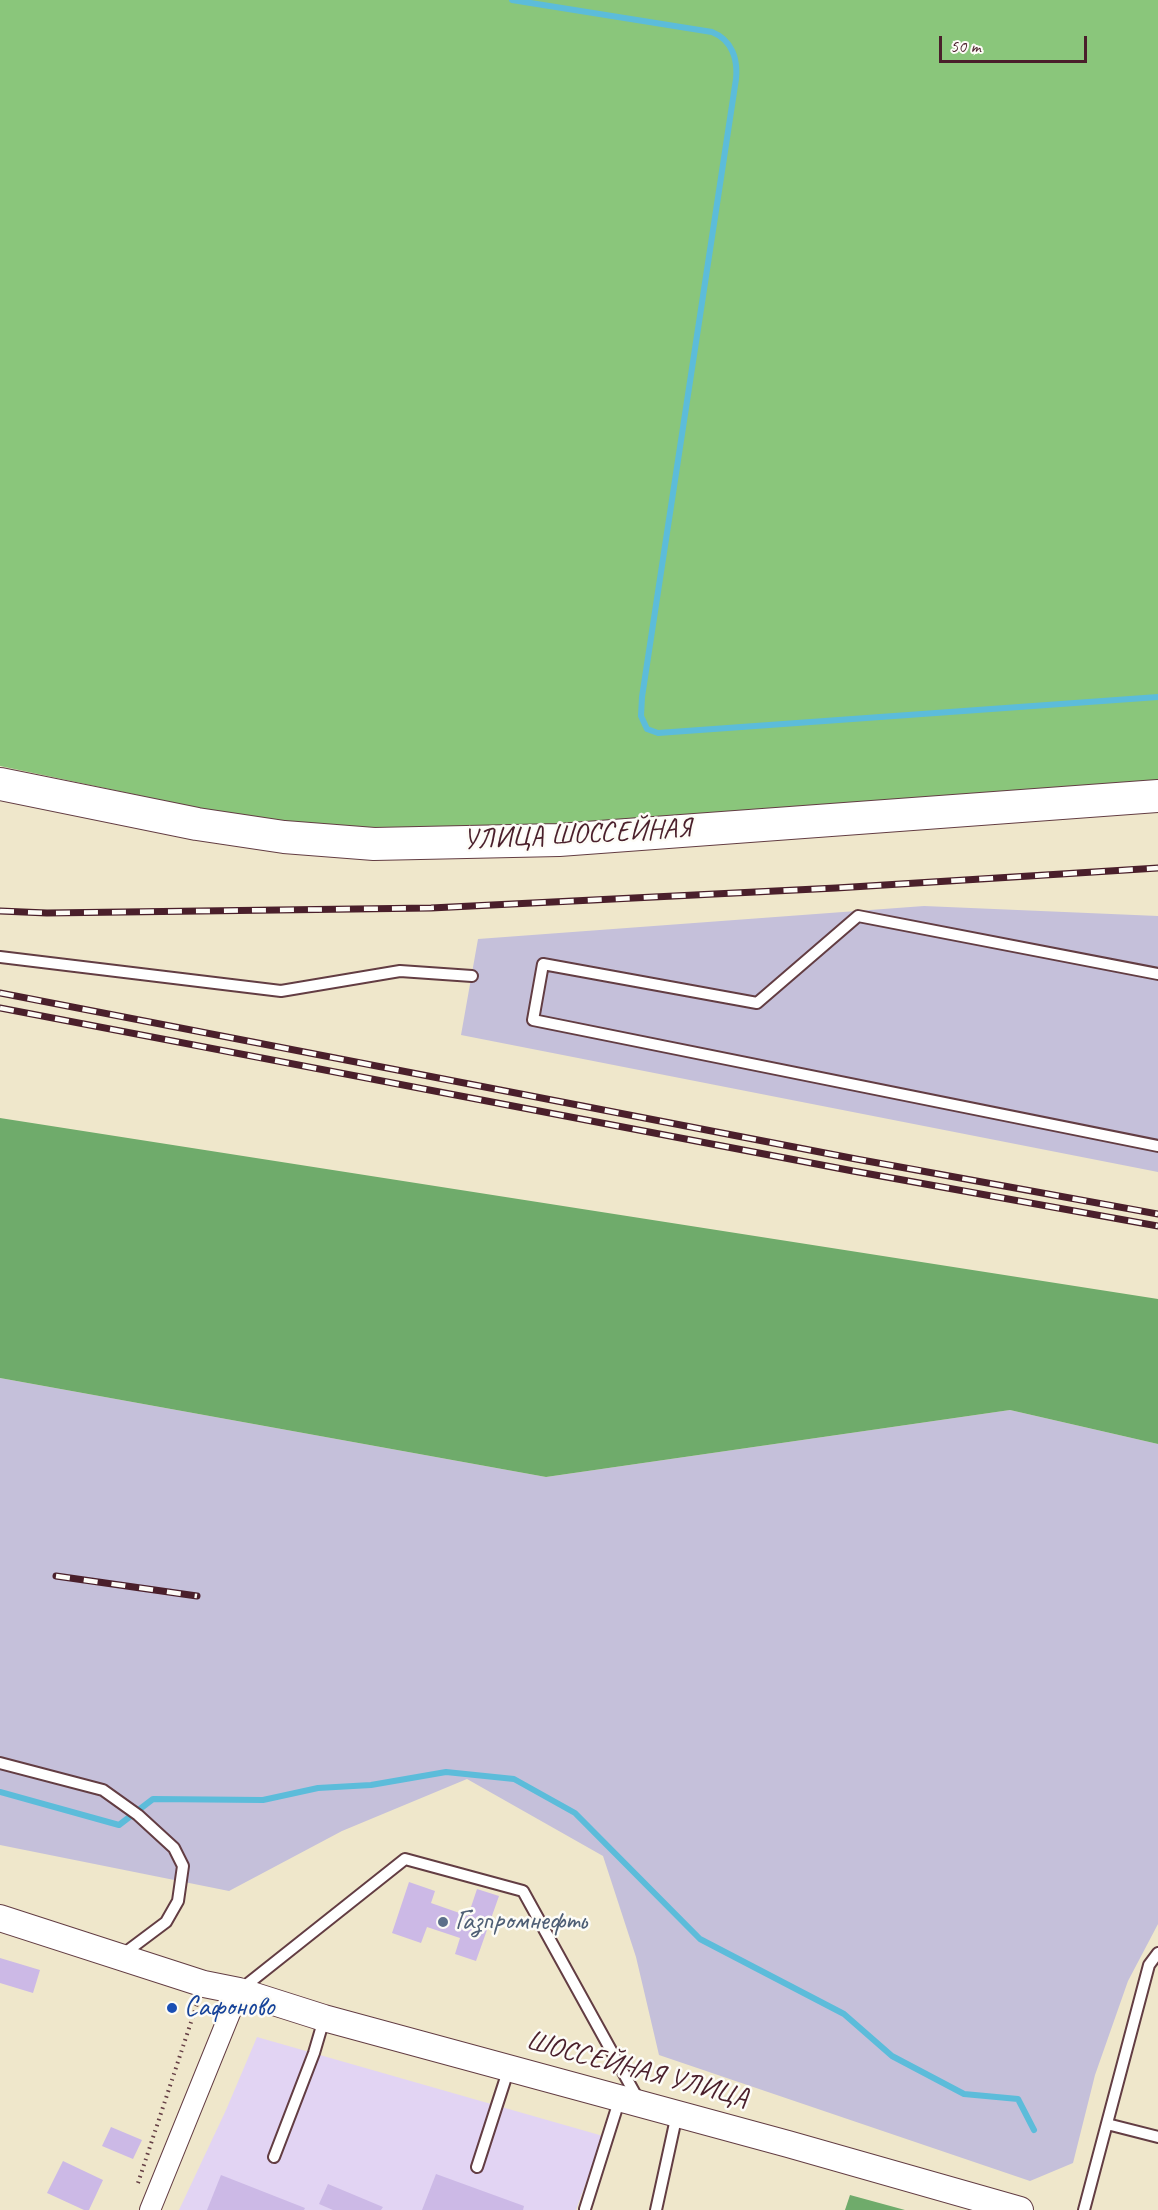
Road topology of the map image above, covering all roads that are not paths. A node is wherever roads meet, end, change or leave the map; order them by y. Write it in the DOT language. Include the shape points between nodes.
graph roads {
  1 [pos="0,783"];
  2 [pos="1158,796"];
  3 [pos="0,957"];
  4 [pos="1158,974"];
  5 [pos="472,976"];
  6 [pos="1158,1146"];
  7 [pos="0,1763"];
  8 [pos="0,1918"];
  9 [pos="1158,1953"];
  10 [pos="120,1957"];
  11 [pos="239,1991"];
  12 [pos="324,2018"];
  13 [pos="509,2068"];
  14 [pos="630,2101"];
  15 [pos="677,2113"];
  16 [pos="1107,2124"];
  17 [pos="1158,2137"];
  18 [pos="274,2157"];
  19 [pos="477,2167"];
  20 [pos="585,2209"];
  21 [pos="150,2210"];
  22 [pos="656,2210"];
  23 [pos="1020,2210"];
  24 [pos="1084,2210"];
  1 -- 2 [label="main road, УЛИЦА ШОССЕЙНАЯ" via="197,824 284,837 374,843 559,840"];
  3 -- 5 [label="lane" via="281,992 400,971"];
  4 -- 6 [label="lane" via="858,916 757,1003 543,964 533,1020"];
  7 -- 10 [label="lane" via="103,1790 174,1848 183,1866 178,1901 165,1922"];
  8 -- 10 [label="street, ШОССЕЙНАЯ УЛИЦА"];
  9 -- 16 [label="lane" via="1149,1965"];
  10 -- 11 [label="street, ШОССЕЙНАЯ УЛИЦА"];
  11 -- 12 [label="street, ШОССЕЙНАЯ УЛИЦА"];
  11 -- 14 [label="lane" via="405,1859 523,1891"];
  11 -- 21 [label="street"];
  12 -- 13 [label="street, ШОССЕЙНАЯ УЛИЦА"];
  12 -- 18 [label="lane"];
  13 -- 14 [label="street, ШОССЕЙНАЯ УЛИЦА"];
  13 -- 19 [label="lane"];
  14 -- 15 [label="street, ШОССЕЙНАЯ УЛИЦА"];
  14 -- 20 [label="lane"];
  15 -- 22 [label="lane"];
  15 -- 23 [label="street, ШОССЕЙНАЯ УЛИЦА"];
  16 -- 17 [label="lane"];
  16 -- 24 [label="lane"];
}
